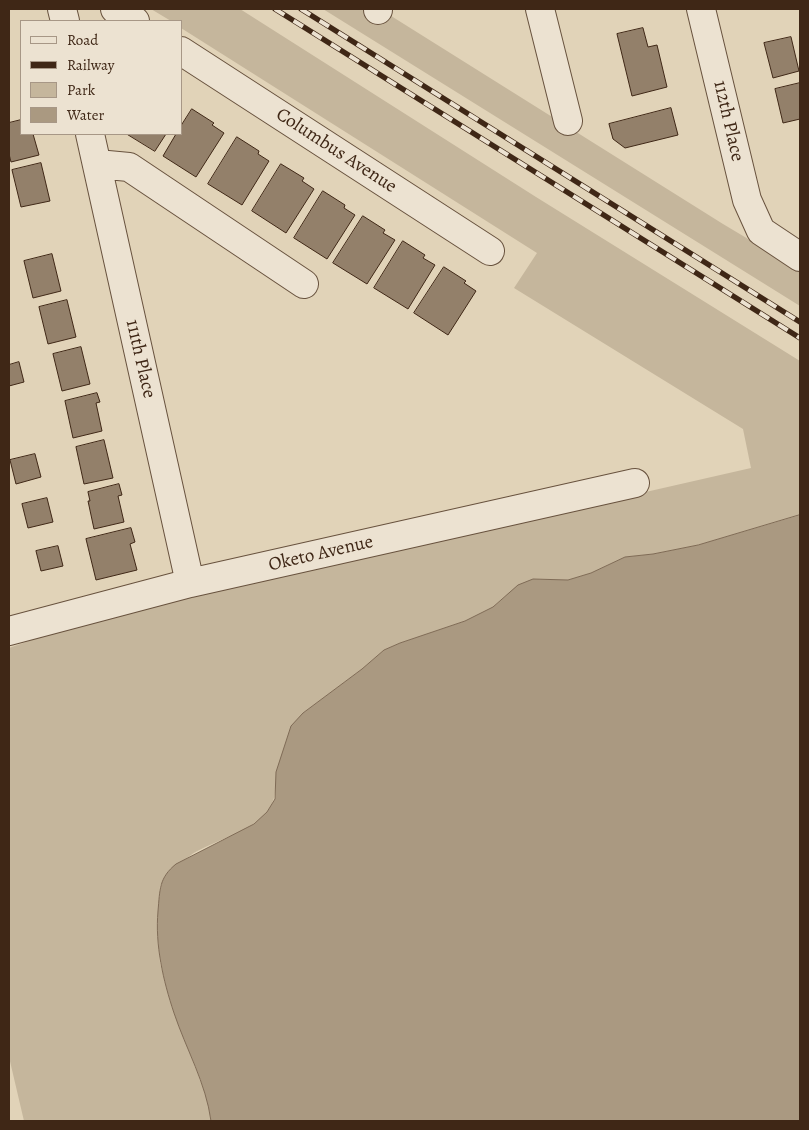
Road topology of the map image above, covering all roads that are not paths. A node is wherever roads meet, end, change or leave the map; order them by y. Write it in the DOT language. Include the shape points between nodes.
graph roads {
  1 [pos="115,9"];
  2 [pos="540,9"];
  3 [pos="701,9"];
  4 [pos="133,20"];
  5 [pos="182,52"];
  6 [pos="568,121"];
  7 [pos="90,135"];
  8 [pos="97,164"];
  9 [pos="490,251"];
  10 [pos="800,257"];
  11 [pos="304,284"];
  12 [pos="635,483"];
  13 [pos="190,583"];
  14 [pos="9,632"];
  1 -- 4 [label="street"];
  2 -- 6 [label="street"];
  3 -- 10 [label="street, 112th Place" via="747,200 761,231"];
  5 -- 9 [label="street, Columbus Avenue"];
  7 -- 8 [label="street, 111th Place"];
  8 -- 11 [label="street" via="130,167"];
  8 -- 13 [label="street, 111th Place"];
  12 -- 13 [label="street, Oketo Avenue"];
  13 -- 14 [label="street, Oketo Avenue"];
}
